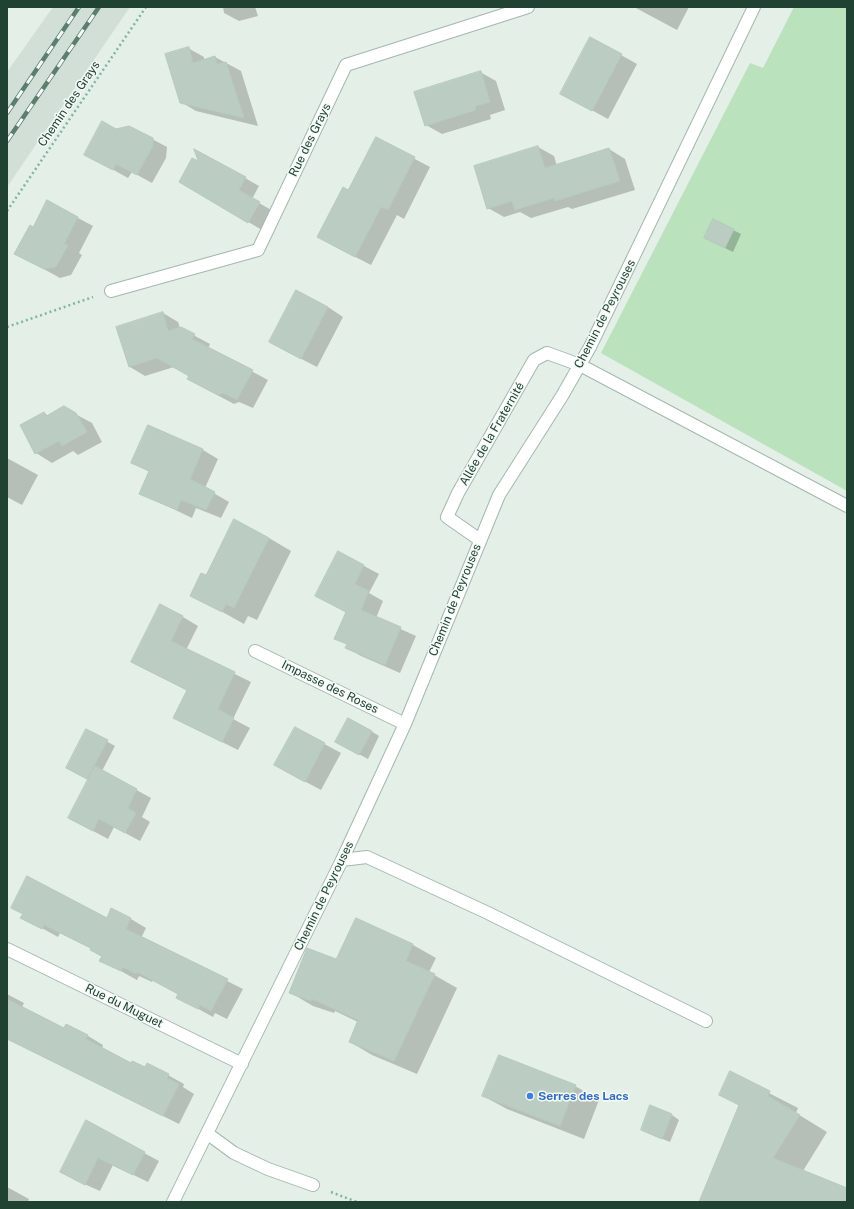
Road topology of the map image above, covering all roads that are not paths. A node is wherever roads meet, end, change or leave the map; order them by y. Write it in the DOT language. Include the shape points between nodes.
graph roads {
  1 [pos="528,7"];
  2 [pos="754,7"];
  3 [pos="111,291"];
  4 [pos="580,365"];
  5 [pos="847,506"];
  6 [pos="480,540"];
  7 [pos="255,651"];
  8 [pos="405,724"];
  9 [pos="342,860"];
  10 [pos="7,949"];
  11 [pos="706,1021"];
  12 [pos="242,1064"];
  13 [pos="208,1134"];
  14 [pos="313,1186"];
  15 [pos="173,1202"];
  1 -- 3 [label="street, Rue des Grays" via="346,65 258,250"];
  2 -- 4 [label="street, Chemin de Peyrouses"];
  4 -- 5 [label="street"];
  4 -- 6 [label="street, Chemin de Peyrouses" via="499,495"];
  4 -- 6 [label="street, Allée de la Fraternité" via="547,353 534,360 447,517"];
  6 -- 8 [label="street, Chemin de Peyrouses"];
  7 -- 8 [label="street, Impasse des Roses"];
  8 -- 9 [label="street, Chemin de Peyrouses"];
  9 -- 11 [label="street" via="367,857 488,913"];
  9 -- 12 [label="street, Chemin de Peyrouses"];
  10 -- 12 [label="street, Rue du Muguet"];
  12 -- 13 [label="street, Chemin de Peyrouses"];
  13 -- 14 [label="street" via="234,1153"];
  13 -- 15 [label="street, Chemin de Peyrouses"];
}
